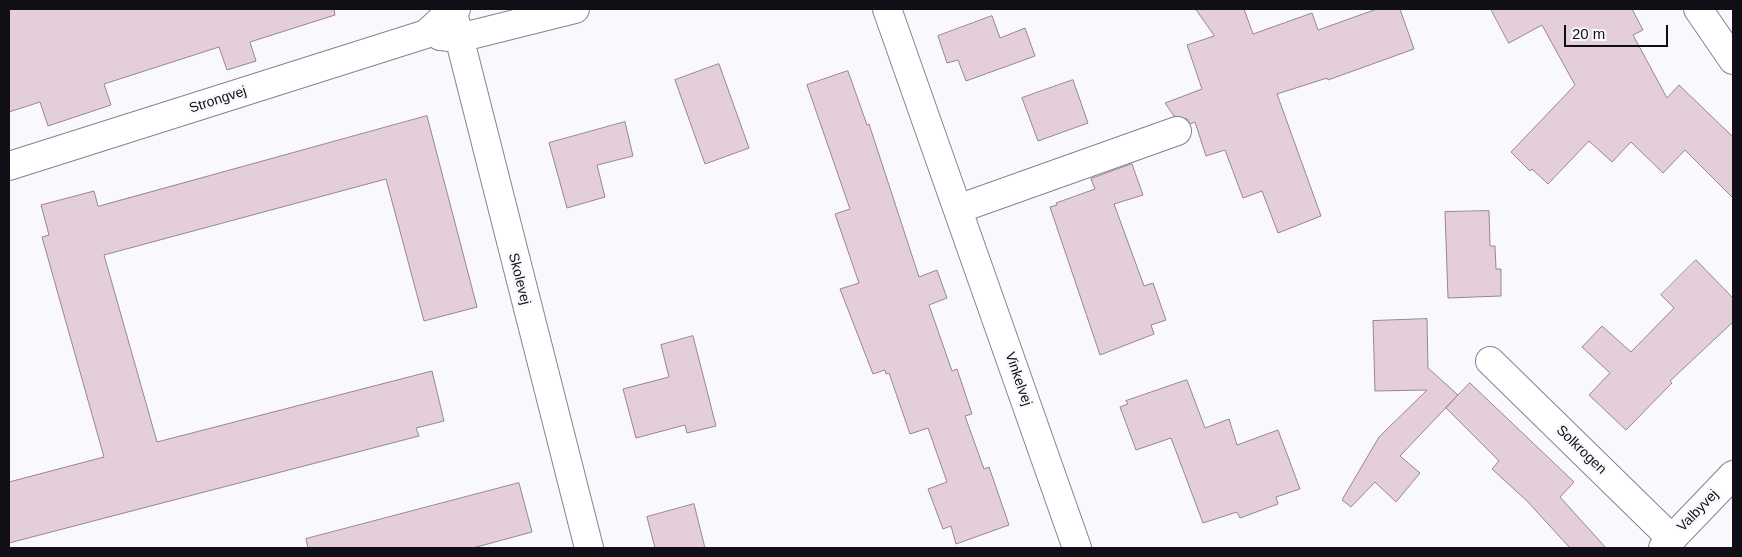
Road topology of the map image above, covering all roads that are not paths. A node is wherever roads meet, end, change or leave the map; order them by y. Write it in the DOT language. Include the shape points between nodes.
graph roads {
  1 [pos="453,9"];
  2 [pos="575,9"];
  3 [pos="887,9"];
  4 [pos="1698,9"];
  5 [pos="426,34"];
  6 [pos="459,38"];
  7 [pos="1733,60"];
  8 [pos="1178,131"];
  9 [pos="9,166"];
  10 [pos="958,209"];
  11 [pos="1490,361"];
  12 [pos="1733,475"];
  13 [pos="1667,543"];
  14 [pos="589,548"];
  15 [pos="1077,548"];
  1 -- 5 [label="street, Strongvej"];
  1 -- 6 [label="street, Skolevej"];
  2 -- 6 [label="street"];
  3 -- 10 [label="street, Vinkelvej"];
  4 -- 7 [label="street"];
  5 -- 6 [label="street, Strongvej"];
  5 -- 9 [label="street, Strongvej"];
  6 -- 14 [label="street, Skolevej"];
  8 -- 10 [label="street"];
  10 -- 15 [label="street, Vinkelvej"];
  11 -- 13 [label="street, Solkrogen"];
  12 -- 13 [label="street, Valbyvej"];
}
